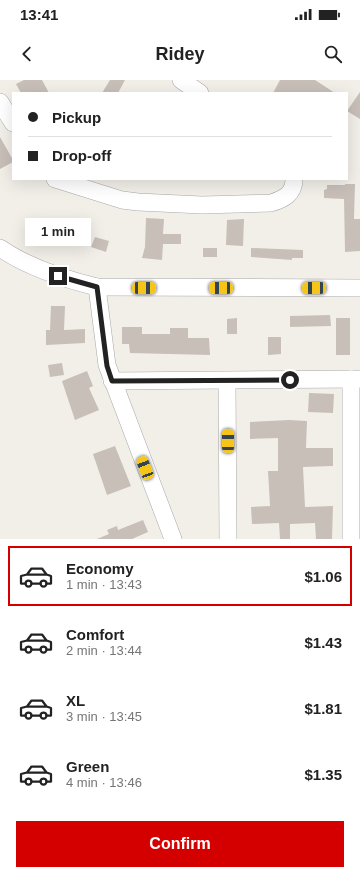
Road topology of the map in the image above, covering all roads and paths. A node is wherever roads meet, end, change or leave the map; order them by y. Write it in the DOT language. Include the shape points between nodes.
graph roads {
  1 [pos="181,80"];
  2 [pos="199,92"];
  3 [pos="0,102"];
  4 [pos="12,121"];
  5 [pos="57,180"];
  6 [pos="294,180"];
  7 [pos="0,248"];
  8 [pos="97,287"];
  9 [pos="360,288"];
  10 [pos="355,379"];
  11 [pos="112,381"];
  12 [pos="227,381"];
  13 [pos="173,539"];
  14 [pos="228,539"];
  15 [pos="351,539"];
  1 -- 2 [label="street"];
  3 -- 4 [label="street"];
  5 -- 6 [label="street" via="122,200 202,205 271,203 289,195"];
  7 -- 8 [label="street" via="44,271"];
  8 -- 9 [label="street"];
  8 -- 11 [label="street" via="107,366"];
  10 -- 12 [label="street"];
  10 -- 15 [label="street"];
  11 -- 12 [label="street"];
  11 -- 13 [label="street"];
  12 -- 14 [label="street"];
}
